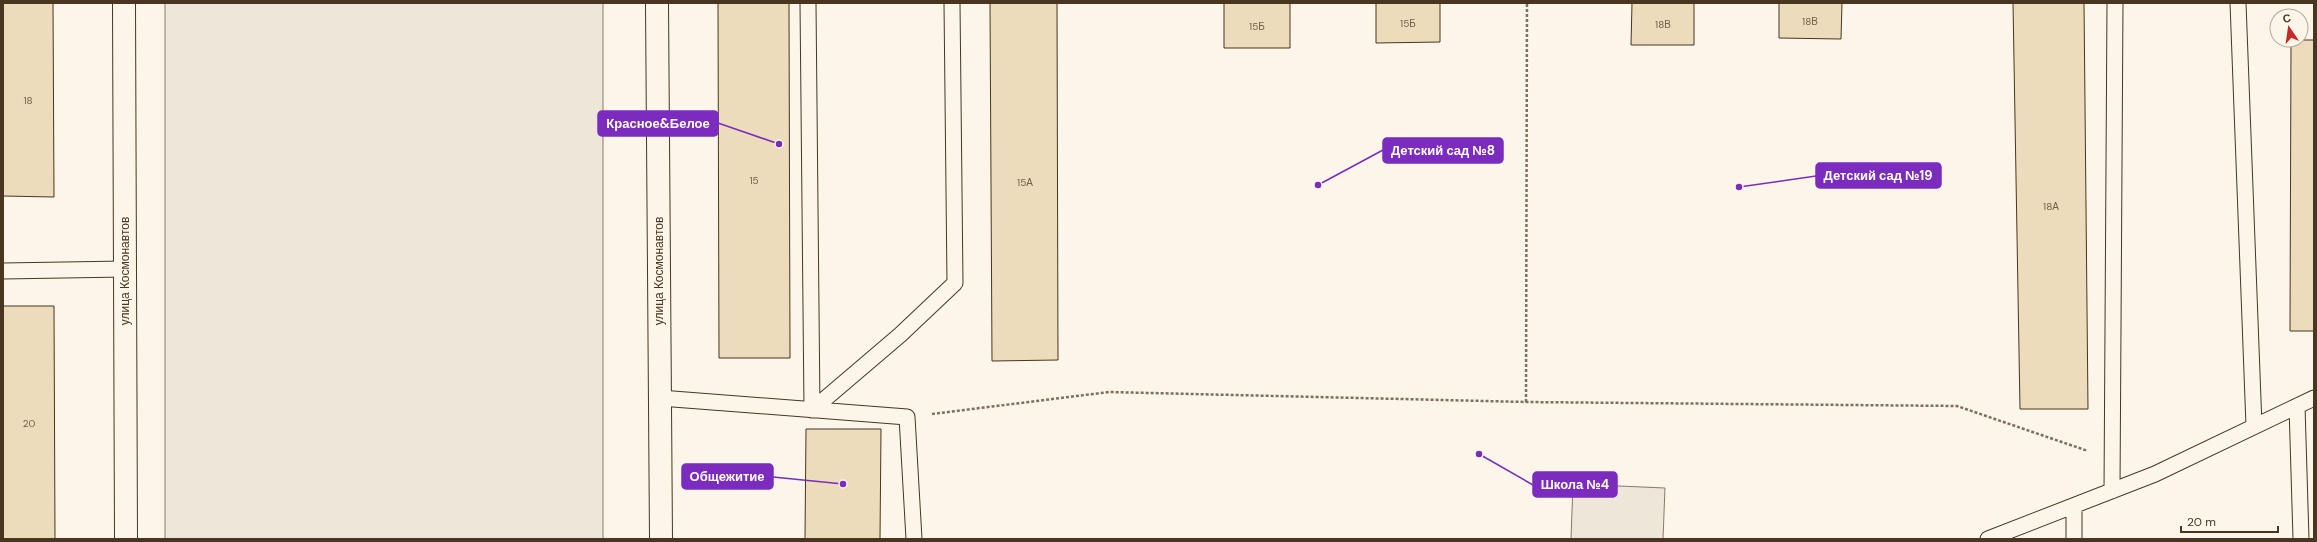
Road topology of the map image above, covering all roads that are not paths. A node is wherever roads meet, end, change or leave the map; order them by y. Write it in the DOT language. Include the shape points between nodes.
graph roads {
  1 [pos="124,3"];
  2 [pos="657,3"];
  3 [pos="808,3"];
  4 [pos="952,3"];
  5 [pos="2115,3"];
  6 [pos="2238,3"];
  7 [pos="125,269"];
  8 [pos="3,271"];
  9 [pos="660,398"];
  10 [pos="2314,398"];
  11 [pos="2297,406"];
  12 [pos="812,410"];
  13 [pos="2254,426"];
  14 [pos="2112,491"];
  15 [pos="2074,506"];
  16 [pos="126,539"];
  17 [pos="661,539"];
  18 [pos="914,539"];
  19 [pos="1988,539"];
  20 [pos="2074,539"];
  21 [pos="2301,539"];
  1 -- 7 [label="street, улица Космонавтов"];
  2 -- 9 [label="street, улица Космонавтов"];
  3 -- 12 [label="lane"];
  4 -- 12 [label="lane" via="955,283 900,335"];
  5 -- 14 [label="lane"];
  6 -- 13 [label="lane"];
  7 -- 8 [label="lane"];
  7 -- 16 [label="street, улица Космонавтов"];
  9 -- 12 [label="lane"];
  9 -- 17 [label="street, улица Космонавтов"];
  10 -- 11 [label="lane"];
  11 -- 13 [label="lane"];
  11 -- 21 [label="lane"];
  12 -- 18 [label="lane" via="907,417"];
  13 -- 14 [label="lane" via="2156,474"];
  14 -- 15 [label="lane"];
  15 -- 19 [label="lane"];
  15 -- 20 [label="lane"];
}
